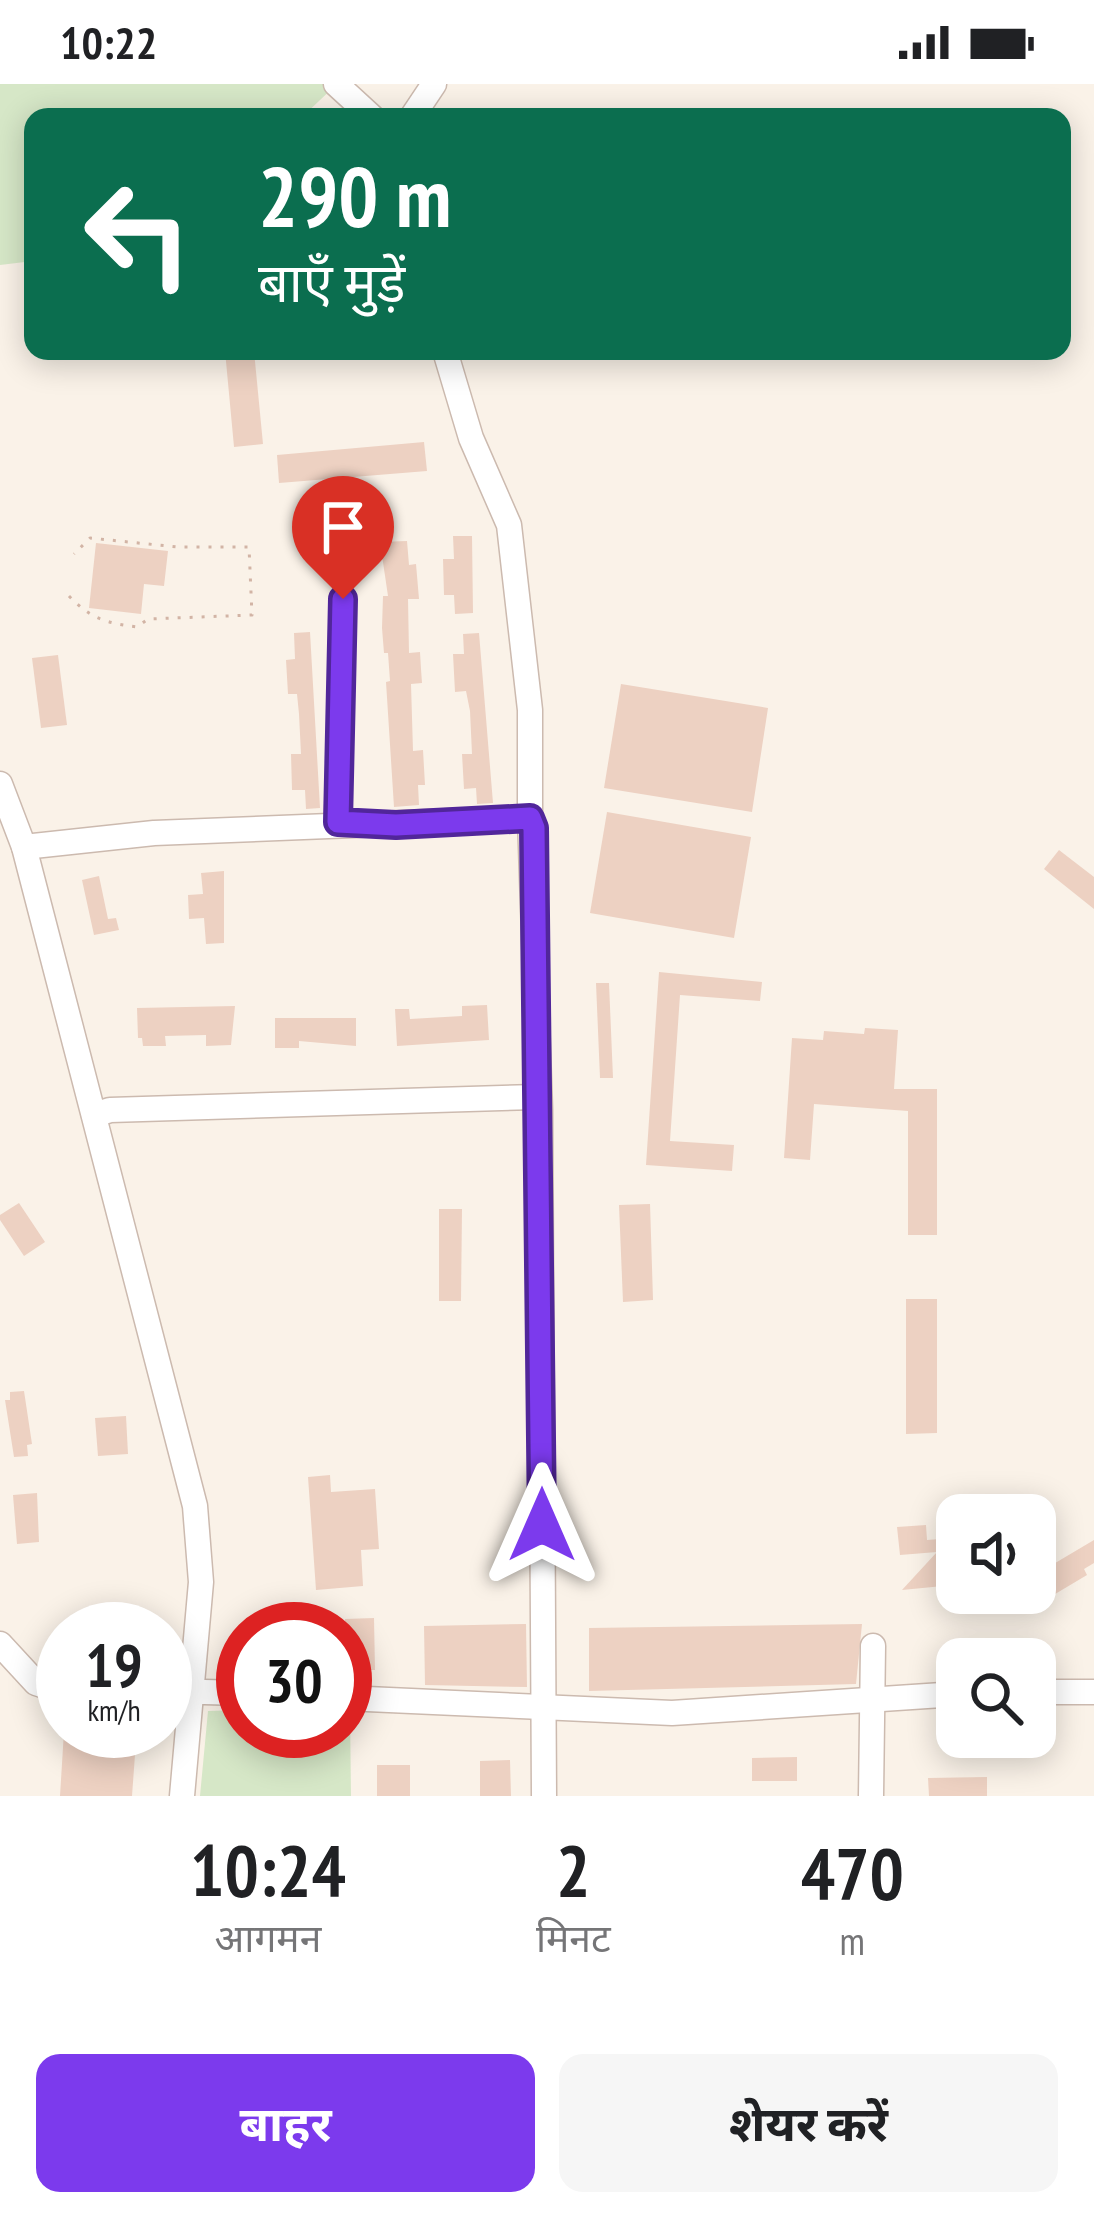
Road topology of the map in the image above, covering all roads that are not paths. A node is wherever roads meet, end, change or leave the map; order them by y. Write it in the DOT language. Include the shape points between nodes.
graph roads {
  1 [pos="337,84"];
  2 [pos="362,108"];
  3 [pos="449,360"];
  4 [pos="343,599"];
  5 [pos="0,784"];
  6 [pos="530,818"];
  7 [pos="338,822"];
  8 [pos="24,847"];
  9 [pos="536,1097"];
  10 [pos="94,1115"];
  11 [pos="0,1644"];
  12 [pos="872,1646"];
  13 [pos="36,1683"];
  14 [pos="192,1690"];
  15 [pos="216,1691"];
  16 [pos="1094,1692"];
  17 [pos="1056,1693"];
  18 [pos="936,1696"];
  19 [pos="372,1699"];
  20 [pos="869,1701"];
  21 [pos="540,1708"];
  22 [pos="186,1758"];
  23 [pos="182,1796"];
  24 [pos="544,1796"];
  25 [pos="871,1796"];
  1 -- 2 [label="street"];
  3 -- 6 [label="street" via="509,524 530,710"];
  4 -- 7 [label="street"];
  5 -- 8 [label="street"];
  6 -- 7 [label="street"];
  6 -- 9 [label="street"];
  7 -- 8 [label="street"];
  8 -- 10 [label="street"];
  9 -- 10 [label="street"];
  9 -- 21 [label="street"];
  10 -- 14 [label="street" via="195,1506 201,1582"];
  11 -- 13 [label="street"];
  12 -- 20 [label="street"];
  14 -- 15 [label="street"];
  16 -- 17 [label="street"];
  18 -- 20 [label="street"];
  19 -- 21 [label="street"];
  20 -- 21 [label="street" via="672,1713"];
  20 -- 25 [label="street"];
  21 -- 24 [label="street"];
  22 -- 23 [label="street"];
}
